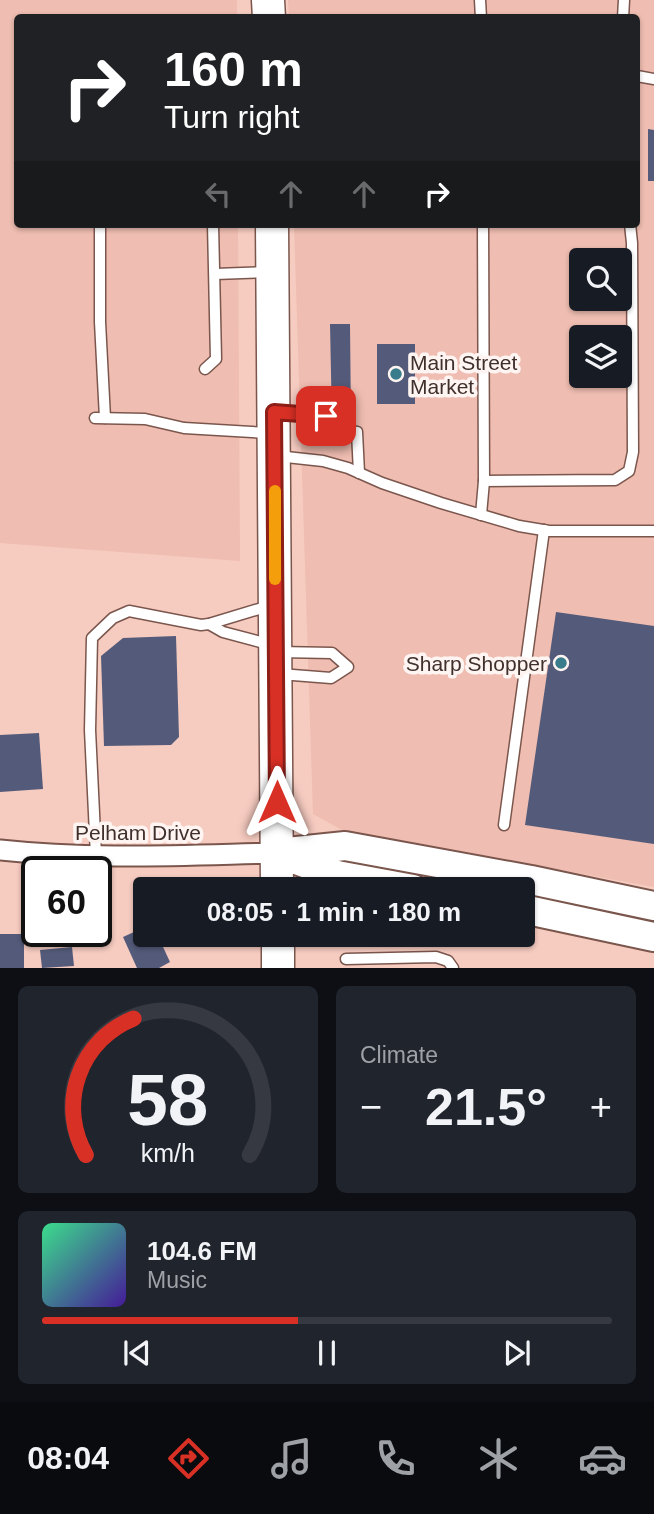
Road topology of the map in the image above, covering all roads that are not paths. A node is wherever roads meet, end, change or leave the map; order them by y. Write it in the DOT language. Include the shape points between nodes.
graph roads {
  1 [pos="100,228"];
  2 [pos="213,228"];
  3 [pos="272,228"];
  4 [pos="483,228"];
  5 [pos="630,228"];
  6 [pos="273,272"];
  7 [pos="215,274"];
  8 [pos="205,369"];
  9 [pos="274,433"];
  10 [pos="359,473"];
  11 [pos="484,481"];
  12 [pos="481,515"];
  13 [pos="544,530"];
  14 [pos="654,531"];
  15 [pos="275,604"];
  16 [pos="209,624"];
  17 [pos="276,657"];
  18 [pos="504,825"];
  19 [pos="0,850"];
  20 [pos="277,853"];
  21 [pos="96,855"];
  22 [pos="277,877"];
  23 [pos="348,877"];
  24 [pos="654,906"];
  25 [pos="535,912"];
  26 [pos="654,937"];
  27 [pos="278,947"];
  28 [pos="346,959"];
  29 [pos="278,968"];
  30 [pos="453,968"];
  1 -- 9 [label="lane" via="100,418"];
  2 -- 7 [label="lane"];
  3 -- 6 [label="main road"];
  4 -- 11 [label="lane"];
  5 -- 11 [label="lane" via="629,471 615,480"];
  6 -- 7 [label="lane"];
  6 -- 9 [label="main road"];
  7 -- 8 [label="lane" via="216,359"];
  9 -- 10 [label="lane" via="323,461"];
  9 -- 10 [label="lane" via="326,416 336,429 357,432"];
  9 -- 15 [label="main road"];
  10 -- 12 [label="lane"];
  11 -- 12 [label="lane"];
  12 -- 13 [label="lane"];
  13 -- 14 [label="lane"];
  13 -- 18 [label="lane"];
  15 -- 16 [label="lane"];
  15 -- 17 [label="main road"];
  16 -- 17 [label="lane"];
  16 -- 21 [label="lane" via="129,611 113,618 92,638 90,730"];
  17 -- 17 [label="lane" via="331,678 348,667 332,653"];
  17 -- 20 [label="main road"];
  19 -- 21 [label="street, Pelham Drive"];
  20 -- 21 [label="street, Pelham Drive"];
  20 -- 22 [label="main road"];
  20 -- 23 [label="main road"];
  20 -- 24 [label="main road" via="345,846"];
  25 -- 26 [label="main road"];
  27 -- 29 [label="main road"];
  28 -- 30 [label="lane" via="436,957"];
}
